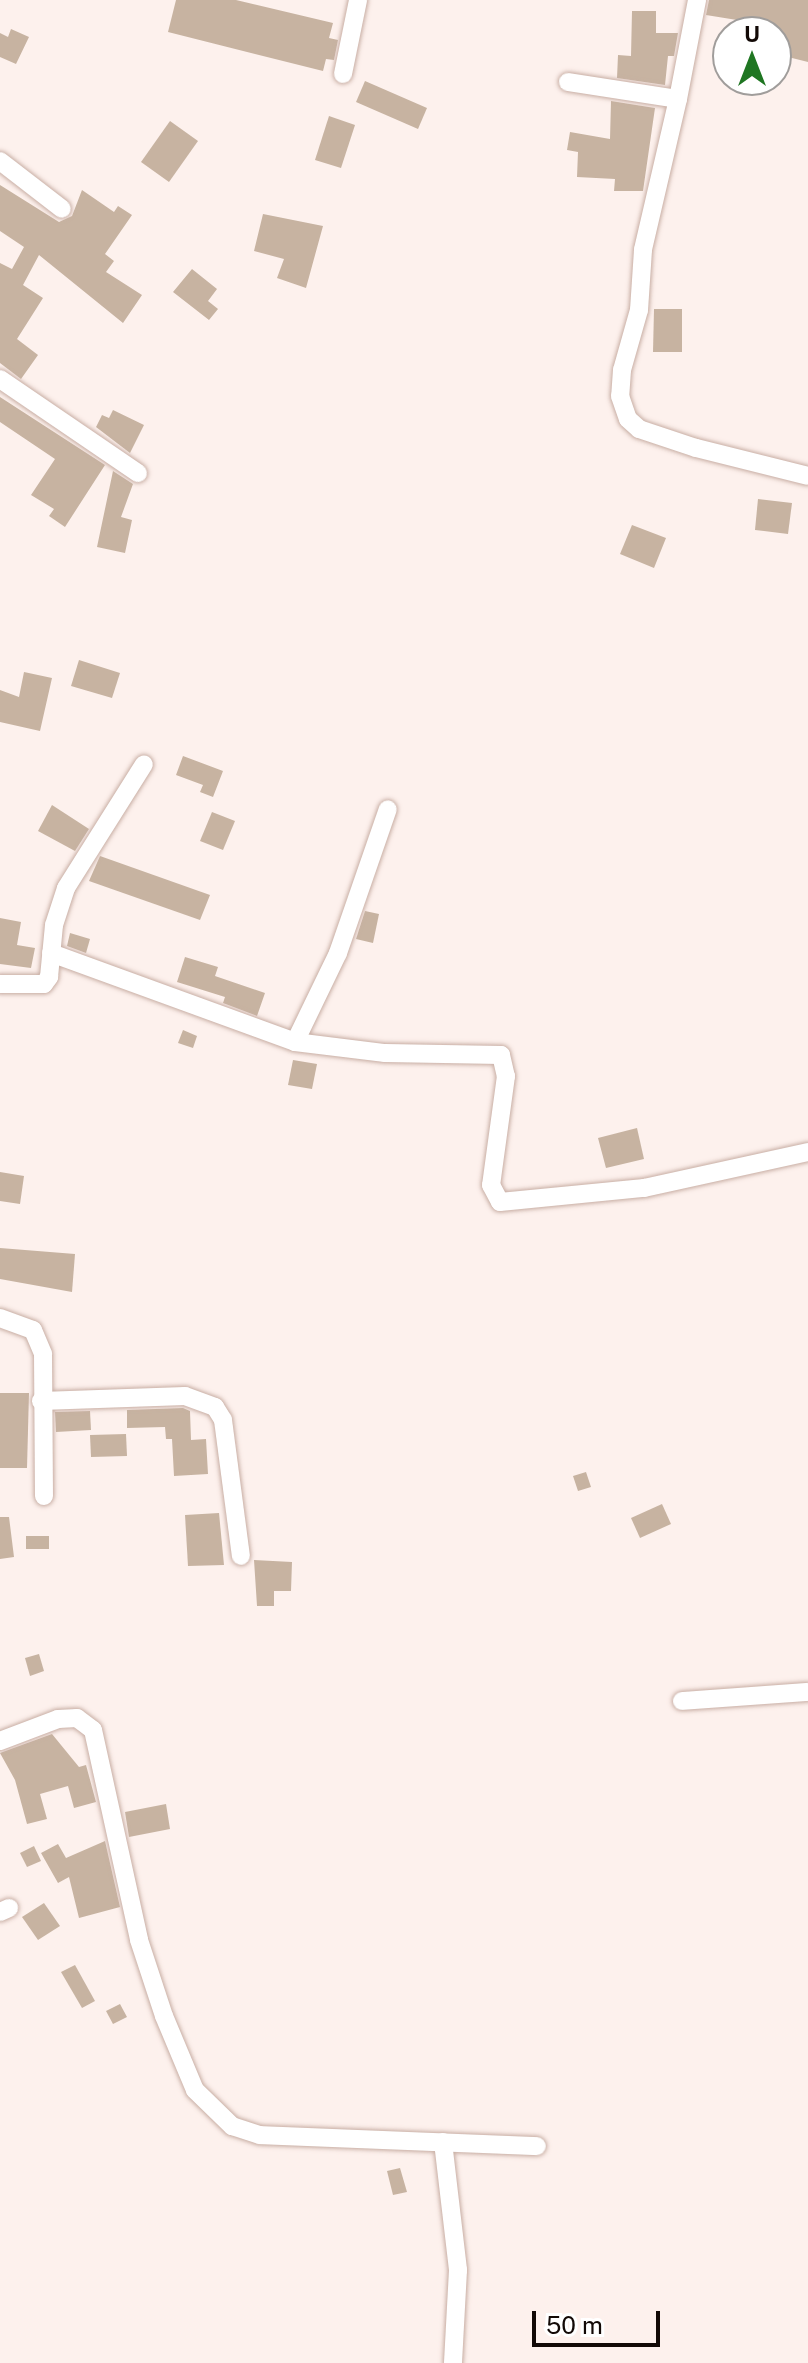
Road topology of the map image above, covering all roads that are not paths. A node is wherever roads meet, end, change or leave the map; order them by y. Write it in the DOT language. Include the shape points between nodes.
graph roads {
  1 [pos="358,0"];
  2 [pos="697,0"];
  3 [pos="343,74"];
  4 [pos="568,82"];
  5 [pos="678,99"];
  6 [pos="0,161"];
  7 [pos="62,209"];
  8 [pos="0,379"];
  9 [pos="138,473"];
  10 [pos="808,476"];
  11 [pos="144,764"];
  12 [pos="388,809"];
  13 [pos="51,953"];
  14 [pos="0,984"];
  15 [pos="295,1042"];
  16 [pos="808,1152"];
  17 [pos="0,1318"];
  18 [pos="41,1401"];
  19 [pos="44,1496"];
  20 [pos="241,1556"];
  21 [pos="808,1692"];
  22 [pos="682,1701"];
  23 [pos="0,1741"];
  24 [pos="443,2142"];
  25 [pos="537,2146"];
  26 [pos="453,2363"];
  1 -- 3 [label="street"];
  2 -- 5 [label="street"];
  4 -- 5 [label="street"];
  5 -- 10 [label="street" via="643,250 639,310 620,385 623,409 639,429"];
  6 -- 7 [label="street"];
  8 -- 9 [label="street"];
  11 -- 13 [label="street" via="66,888"];
  12 -- 15 [label="street" via="338,953"];
  13 -- 14 [label="street" via="44,984"];
  13 -- 15 [label="street"];
  15 -- 16 [label="street" via="385,1053 501,1055 506,1076 491,1185 500,1202 644,1188"];
  17 -- 18 [label="street" via="33,1330 43,1354"];
  18 -- 19 [label="street"];
  18 -- 20 [label="street" via="185,1396 215,1407 223,1420"];
  21 -- 22 [label="street"];
  23 -- 24 [label="street" via="58,1719 77,1718 93,1730 139,1940 195,2090 211,2109 232,2126 260,2135"];
  24 -- 25 [label="street"];
  24 -- 26 [label="street" via="458,2270"];
}
